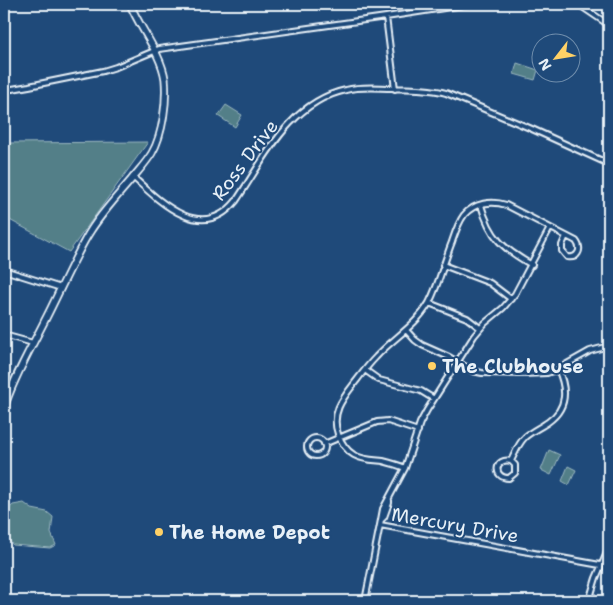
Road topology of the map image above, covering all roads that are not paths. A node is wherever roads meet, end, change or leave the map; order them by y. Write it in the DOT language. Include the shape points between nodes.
graph roads {
  1 [pos="130,4"];
  2 [pos="470,4"];
  3 [pos="578,4"];
  4 [pos="386,17"];
  5 [pos="609,25"];
  6 [pos="154,51"];
  7 [pos="4,88"];
  8 [pos="395,89"];
  9 [pos="609,164"];
  10 [pos="133,177"];
  11 [pos="481,205"];
  12 [pos="550,228"];
  13 [pos="566,236"];
  14 [pos="532,264"];
  15 [pos="443,265"];
  16 [pos="4,270"];
  17 [pos="61,288"];
  18 [pos="511,299"];
  19 [pos="428,303"];
  20 [pos="480,328"];
  21 [pos="406,330"];
  22 [pos="4,335"];
  23 [pos="33,343"];
  24 [pos="608,348"];
  25 [pos="457,362"];
  26 [pos="558,369"];
  27 [pos="365,370"];
  28 [pos="434,399"];
  29 [pos="4,408"];
  30 [pos="418,431"];
  31 [pos="339,438"];
  32 [pos="324,444"];
  33 [pos="511,461"];
  34 [pos="405,468"];
  35 [pos="380,525"];
  36 [pos="609,548"];
  37 [pos="600,566"];
  38 [pos="365,601"];
  39 [pos="589,601"];
  1 -- 6 [label="street"];
  2 -- 4 [label="street"];
  3 -- 5 [label="street"];
  4 -- 6 [label="street"];
  4 -- 8 [label="street"];
  6 -- 7 [label="street" via="103,71"];
  6 -- 10 [label="street" via="165,79 162,126 157,144"];
  8 -- 9 [label="street, Ross Drive" via="446,93"];
  8 -- 10 [label="street, Ross Drive" via="348,89 306,109 285,128 230,209 222,215 204,220 177,212"];
  10 -- 17 [label="street" via="90,232"];
  11 -- 12 [label="street" via="496,202 506,205"];
  11 -- 14 [label="street" via="484,217 502,245"];
  11 -- 15 [label="street" via="472,208 460,221"];
  12 -- 13 [label="street"];
  12 -- 14 [label="street"];
  13 -- 13 [label="street" via="562,253 574,257 578,254 579,245"];
  14 -- 18 [label="street"];
  15 -- 18 [label="street" via="490,283"];
  15 -- 19 [label="street"];
  16 -- 17 [label="street"];
  17 -- 23 [label="street"];
  18 -- 20 [label="street"];
  19 -- 20 [label="street" via="467,318"];
  19 -- 21 [label="street"];
  20 -- 25 [label="street"];
  21 -- 25 [label="street" via="418,343"];
  21 -- 27 [label="street"];
  22 -- 23 [label="street"];
  23 -- 29 [label="street" via="14,379"];
  24 -- 26 [label="street" via="590,351"];
  25 -- 26 [label="street" via="482,373 538,374"];
  25 -- 28 [label="street"];
  26 -- 33 [label="street" via="565,391 561,407 553,418 521,442"];
  27 -- 28 [label="street" via="379,380 421,391"];
  27 -- 31 [label="street" via="338,408 336,425"];
  28 -- 30 [label="street"];
  30 -- 31 [label="street" via="388,421 362,427"];
  30 -- 34 [label="street"];
  31 -- 32 [label="street"];
  31 -- 34 [label="street" via="354,455"];
  32 -- 32 [label="street" via="319,439 311,440 308,452 319,456 324,451"];
  33 -- 33 [label="street" via="515,465 515,473 509,478 503,477 498,466 503,460"];
  34 -- 35 [label="street" via="383,509"];
  35 -- 37 [label="street, Mercury Drive"];
  35 -- 38 [label="street, Mercury Drive"];
  36 -- 37 [label="street"];
  37 -- 39 [label="street"];
}
